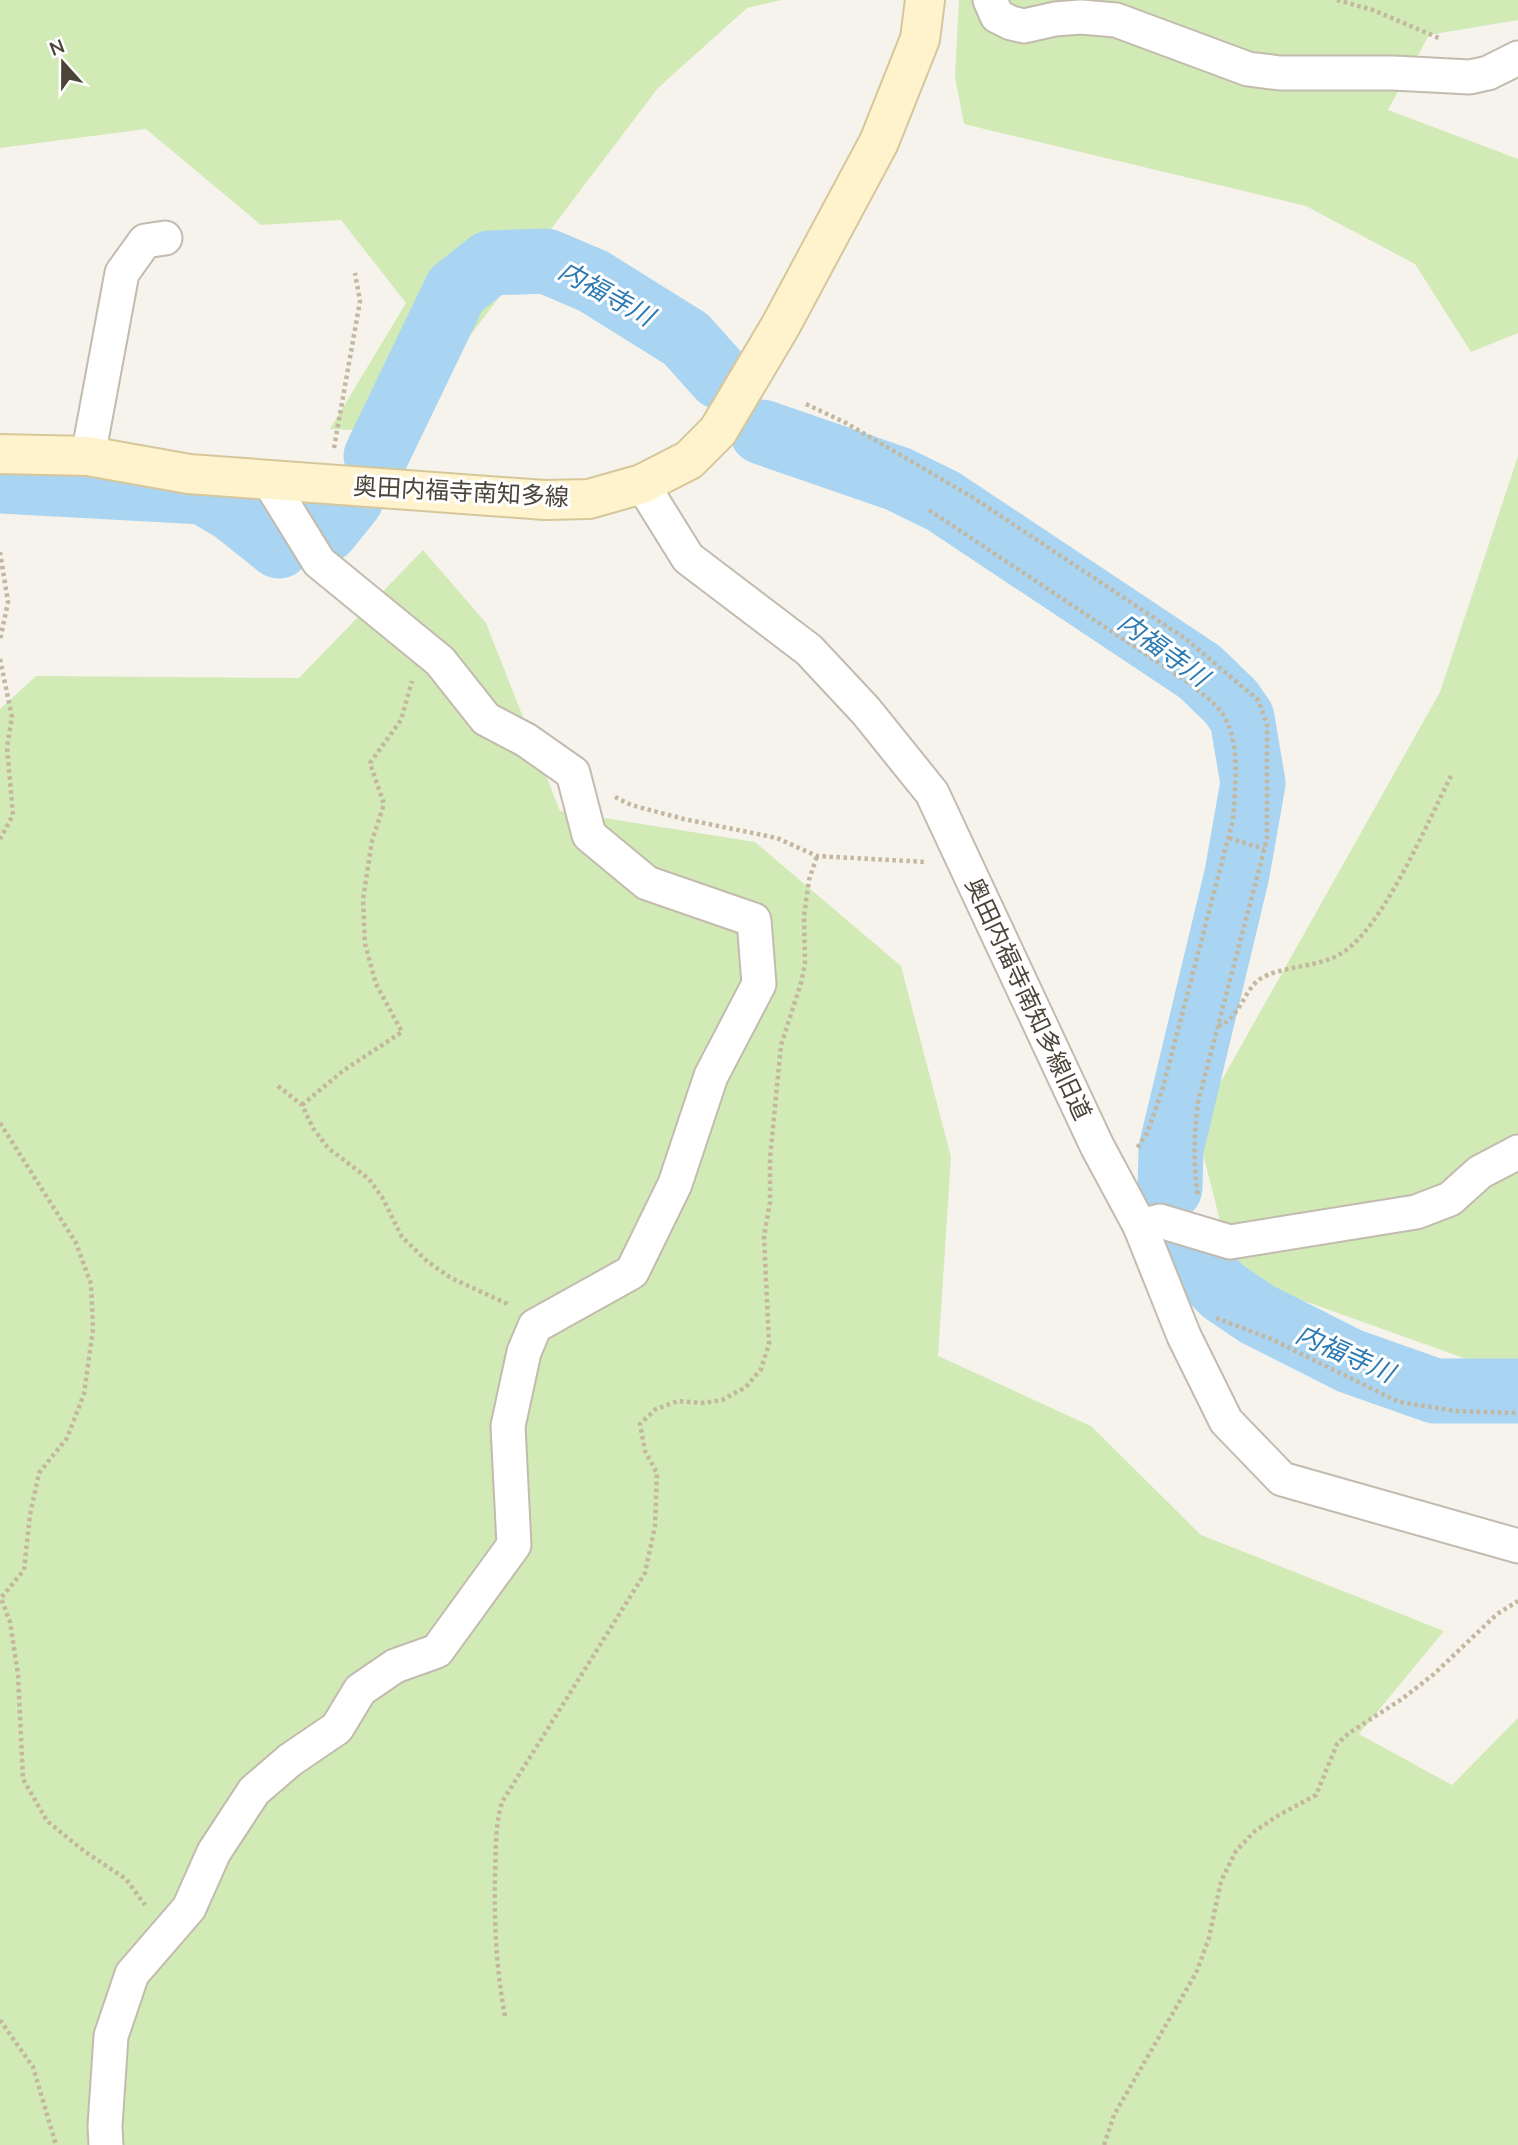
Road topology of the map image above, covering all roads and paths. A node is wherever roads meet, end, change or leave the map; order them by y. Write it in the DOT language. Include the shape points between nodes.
graph roads {
  1 [pos="925,0"];
  2 [pos="990,0"];
  3 [pos="1337,0"];
  4 [pos="1443,40"];
  5 [pos="1518,58"];
  6 [pos="165,238"];
  7 [pos="355,273"];
  8 [pos="806,404"];
  9 [pos="0,454"];
  10 [pos="88,456"];
  11 [pos="268,481"];
  12 [pos="642,484"];
  13 [pos="328,485"];
  14 [pos="929,510"];
  15 [pos="0,552"];
  16 [pos="0,640"];
  17 [pos="436,658"];
  18 [pos="0,659"];
  19 [pos="573,773"];
  20 [pos="1451,776"];
  21 [pos="1229,838"];
  22 [pos="0,839"];
  23 [pos="1265,849"];
  24 [pos="817,856"];
  25 [pos="965,864"];
  26 [pos="1218,1026"];
  27 [pos="278,1086"];
  28 [pos="302,1105"];
  29 [pos="0,1123"];
  30 [pos="1518,1152"];
  31 [pos="1113,1177"];
  32 [pos="1140,1226"];
  33 [pos="1208,1237"];
  34 [pos="1174,1310"];
  35 [pos="535,1326"];
  36 [pos="1518,1413"];
  37 [pos="1518,1546"];
  38 [pos="1,1596"];
  39 [pos="1518,1601"];
  40 [pos="159,1941"];
  41 [pos="505,2016"];
  42 [pos="0,2020"];
  43 [pos="56,2145"];
  44 [pos="106,2145"];
  45 [pos="1104,2145"];
  1 -- 12 [label="main road, 奥田内福寺南知多線" via="920,39 879,142 774,337 718,431 689,460"];
  2 -- 5 [label="street" via="997,16 1011,23 1024,26 1081,17 1116,20 1248,69 1280,73 1470,77 1488,74"];
  3 -- 4 [label="path"];
  6 -- 10 [label="street" via="145,241 122,273"];
  7 -- 13 [label="path" via="360,301"];
  8 -- 23 [label="path" via="972,496 1186,639 1258,701 1267,724"];
  9 -- 10 [label="main road, 奥田内福寺南知多線"];
  10 -- 11 [label="main road, 奥田内福寺南知多線" via="190,474"];
  11 -- 13 [label="main road, 奥田内福寺南知多線"];
  11 -- 17 [label="street" via="319,562"];
  12 -- 13 [label="main road, 奥田内福寺南知多線" via="589,499 545,500"];
  12 -- 25 [label="street, 奥田内福寺南知多線旧道" via="688,558 808,650 866,711 932,793"];
  14 -- 21 [label="path" via="1192,685 1224,715 1236,779"];
  15 -- 16 [label="path" via="8,602"];
  17 -- 19 [label="street" via="486,719"];
  17 -- 28 [label="path" via="418,670 408,688 401,720 370,762 384,804 372,841 363,899 365,944 376,984 402,1032 372,1049"];
  18 -- 22 [label="path" via="12,717 7,747 13,815"];
  19 -- 24 [label="path" via="631,805 777,838"];
  19 -- 35 [label="street" via="589,835 648,883 754,920 759,984 711,1076 675,1184 632,1272"];
  20 -- 26 [label="path" via="1394,889 1359,939 1323,962 1262,977 1232,1017"];
  21 -- 23 [label="path"];
  21 -- 31 [label="path" via="1162,1091 1147,1133 1130,1161"];
  23 -- 26 [label="path"];
  24 -- 25 [label="path"];
  24 -- 41 [label="path" via="804,916 803,973 780,1045 764,1236 769,1344 761,1369 746,1387 722,1400 678,1401 656,1409 640,1424 645,1451 657,1473 655,1526 645,1573 502,1802 496,1822 494,1932"];
  25 -- 31 [label="street, 奥田内福寺南知多線旧道"];
  26 -- 33 [label="path" via="1198,1102 1193,1143 1194,1172"];
  27 -- 28 [label="path"];
  28 -- 35 [label="path" via="328,1148 369,1179 402,1237 428,1262 451,1278 514,1307"];
  29 -- 38 [label="path" via="76,1243 91,1284 93,1329 84,1394 67,1438 39,1473 24,1570"];
  30 -- 33 [label="street" via="1480,1172 1450,1199 1416,1212 1230,1242"];
  31 -- 32 [label="street, 奥田内福寺南知多線旧道"];
  32 -- 33 [label="street" via="1160,1221"];
  32 -- 34 [label="street, 奥田内福寺南知多線旧道"];
  34 -- 36 [label="path" via="1207,1315 1269,1338 1399,1402 1457,1411"];
  34 -- 37 [label="street, 奥田内福寺南知多線旧道" via="1226,1421 1282,1479"];
  35 -- 40 [label="street" via="524,1352 508,1426 514,1545 437,1651 395,1666 360,1690 337,1727 254,1791 214,1852 189,1908"];
  38 -- 40 [label="path" via="18,1674 23,1779 47,1821 126,1878 144,1903"];
  39 -- 45 [label="path" via="1497,1614 1402,1699 1349,1733 1337,1744 1316,1795 1255,1831 1236,1851 1221,1881 1196,1973 1114,2115"];
  40 -- 44 [label="street" via="132,1973 111,2036"];
  42 -- 43 [label="path" via="33,2067"];
}
